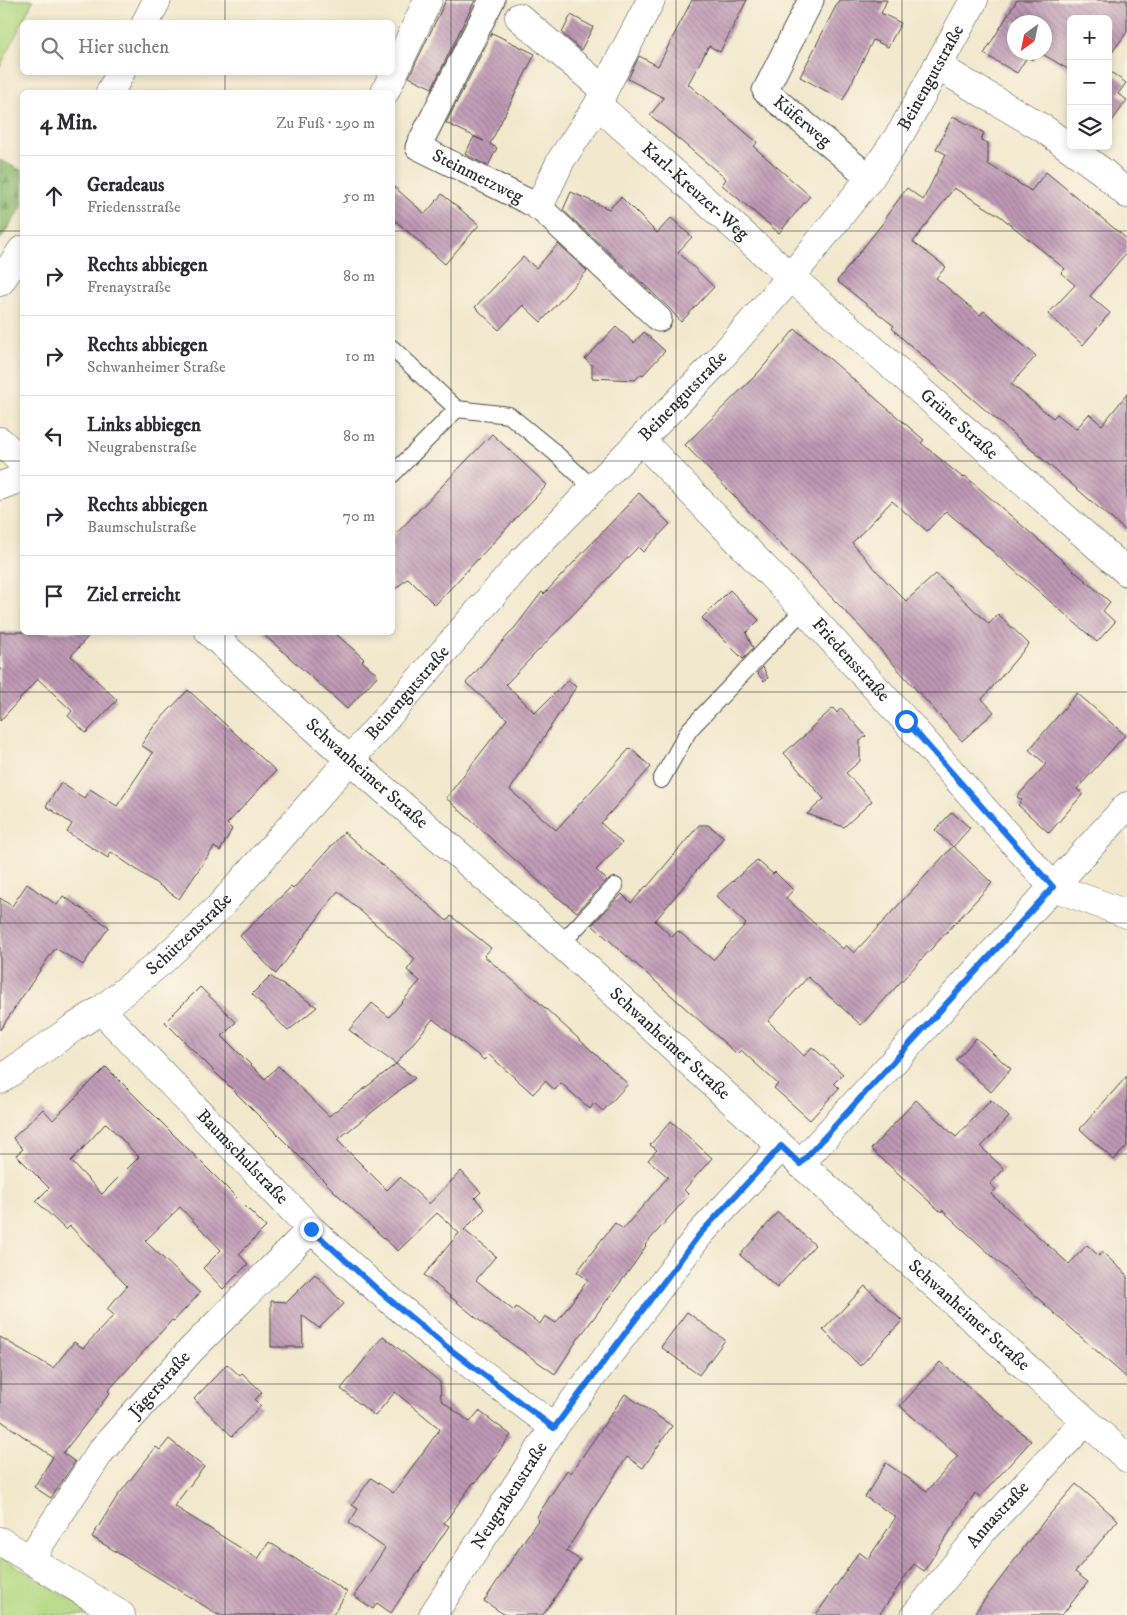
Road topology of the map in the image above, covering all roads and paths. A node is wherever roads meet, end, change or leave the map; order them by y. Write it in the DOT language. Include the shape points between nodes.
graph roads {
  1 [pos="157,0"];
  2 [pos="428,0"];
  3 [pos="492,0"];
  4 [pos="651,0"];
  5 [pos="810,0"];
  6 [pos="974,0"];
  7 [pos="519,17"];
  8 [pos="147,20"];
  9 [pos="937,66"];
  10 [pos="395,71"];
  11 [pos="118,75"];
  12 [pos="393,75"];
  13 [pos="111,90"];
  14 [pos="386,90"];
  15 [pos="601,97"];
  16 [pos="870,178"];
  17 [pos="1127,194"];
  18 [pos="539,207"];
  19 [pos="20,253"];
  20 [pos="791,278"];
  21 [pos="0,282"];
  22 [pos="658,319"];
  23 [pos="395,351"];
  24 [pos="457,410"];
  25 [pos="641,440"];
  26 [pos="0,441"];
  27 [pos="20,460"];
  28 [pos="395,472"];
  29 [pos="20,480"];
  30 [pos="0,486"];
  31 [pos="594,489"];
  32 [pos="1127,572"];
  33 [pos="804,610"];
  34 [pos="212,635"];
  35 [pos="349,759"];
  36 [pos="661,780"];
  37 [pos="1127,806"];
  38 [pos="615,886"];
  39 [pos="1053,887"];
  40 [pos="1127,914"];
  41 [pos="561,944"];
  42 [pos="101,1010"];
  43 [pos="0,1080"];
  44 [pos="790,1155"];
  45 [pos="311,1229"];
  46 [pos="1086,1421"];
  47 [pos="554,1428"];
  48 [pos="1127,1458"];
  49 [pos="0,1541"];
  50 [pos="30,1559"];
  51 [pos="121,1615"];
  52 [pos="433,1615"];
  53 [pos="915,1615"];
  1 -- 8 [label="street"];
  2 -- 10 [label="street"];
  3 -- 18 [label="street, Steinmetzweg" via="418,147"];
  4 -- 15 [label="street"];
  5 -- 16 [label="street, Küferweg" via="765,91"];
  6 -- 9 [label="street, Beinengutstraße"];
  7 -- 15 [label="street, Karl-Kreuzer-Weg"];
  9 -- 16 [label="street, Beinengutstraße" via="902,131"];
  9 -- 17 [label="street" via="1044,129"];
  11 -- 13 [label="street"];
  12 -- 14 [label="street"];
  15 -- 18 [label="street" via="561,160"];
  15 -- 20 [label="street, Karl-Kreuzer-Weg"];
  16 -- 20 [label="street, Beinengutstraße"];
  18 -- 22 [label="street, Steinmetzweg"];
  19 -- 21 [label="street"];
  20 -- 25 [label="street, Beinengutstraße" via="717,362"];
  20 -- 32 [label="street, Grüne Straße"];
  23 -- 24 [label="lane"];
  24 -- 28 [label="lane"];
  24 -- 31 [label="lane" via="509,415"];
  25 -- 31 [label="street, Beinengutstraße"];
  25 -- 33 [label="street, Friedensstraße"];
  26 -- 27 [label="street"];
  29 -- 30 [label="street"];
  31 -- 35 [label="street, Beinengutstraße" via="523,560"];
  33 -- 36 [label="lane" via="689,730"];
  33 -- 39 [label="street, Friedensstraße"];
  34 -- 35 [label="street, Schwanheimer Straße"];
  35 -- 41 [label="street, Schwanheimer Straße"];
  35 -- 42 [label="street, Schützenstraße" via="220,906 161,962"];
  37 -- 39 [label="street, Neugrabenstraße"];
  38 -- 41 [label="lane"];
  39 -- 40 [label="street"];
  39 -- 44 [label="street, Neugrabenstraße"];
  41 -- 44 [label="street, Schwanheimer Straße"];
  42 -- 43 [label="street, Schützenstraße"];
  42 -- 45 [label="street, Baumschulstraße"];
  44 -- 46 [label="street, Schwanheimer Straße"];
  44 -- 47 [label="street, Neugrabenstraße" via="699,1235"];
  45 -- 47 [label="street, Baumschulstraße" via="443,1344"];
  45 -- 50 [label="street, Jägerstraße" via="189,1352 102,1451"];
  46 -- 48 [label="street, Schwanheimer Straße"];
  46 -- 53 [label="street, Annastraße" via="985,1528"];
  47 -- 52 [label="street, Neugrabenstraße"];
  49 -- 50 [label="street"];
  50 -- 51 [label="street"];
}
